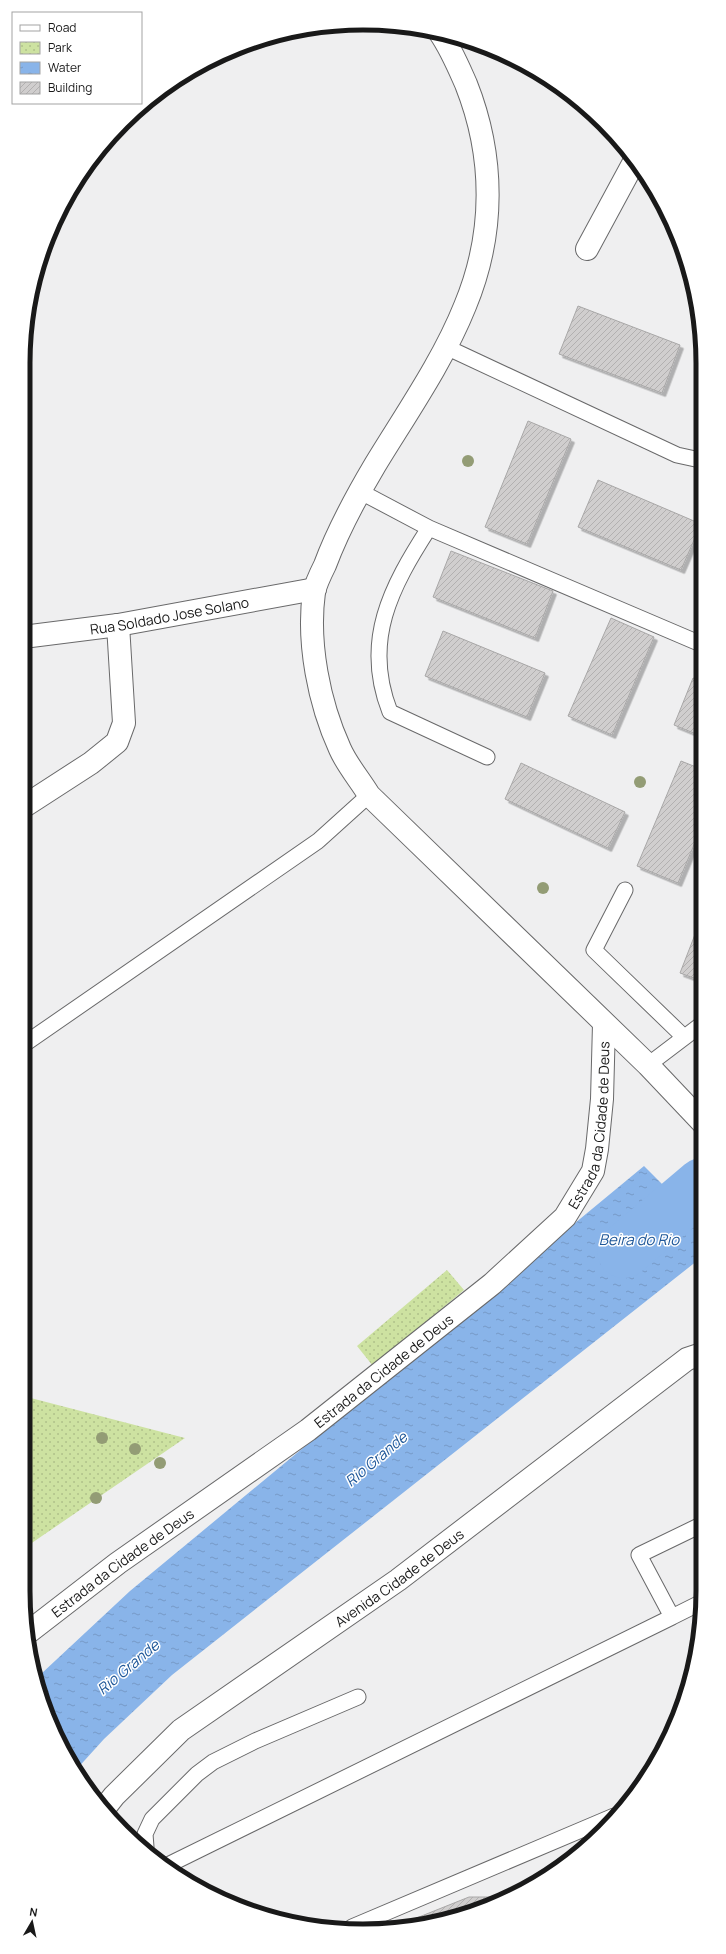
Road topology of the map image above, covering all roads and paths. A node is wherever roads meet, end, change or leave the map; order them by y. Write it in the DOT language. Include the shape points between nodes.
graph roads {
  1 [pos="445,40"];
  2 [pos="632,166"];
  3 [pos="587,249"];
  4 [pos="446,347"];
  5 [pos="696,459"];
  6 [pos="359,491"];
  7 [pos="429,528"];
  8 [pos="315,589"];
  9 [pos="118,626"];
  10 [pos="30,636"];
  11 [pos="696,642"];
  12 [pos="487,758"];
  13 [pos="369,795"];
  14 [pos="30,802"];
  15 [pos="625,890"];
  16 [pos="604,1024"];
  17 [pos="696,1028"];
  18 [pos="30,1040"];
  19 [pos="678,1041"];
  20 [pos="648,1065"];
  21 [pos="696,1115"];
  22 [pos="696,1356"];
  23 [pos="696,1527"];
  24 [pos="695,1605"];
  25 [pos="672,1617"];
  26 [pos="33,1629"];
  27 [pos="358,1697"];
  28 [pos="107,1804"];
  29 [pos="604,1820"];
  30 [pos="146,1843"];
  31 [pos="171,1863"];
  32 [pos="359,1924"];
  1 -- 4 [label="street" via="477,113 488,181 486,227 474,280 465,307"];
  2 -- 3 [label="street"];
  4 -- 5 [label="lane" via="677,455"];
  4 -- 6 [label="street"];
  6 -- 7 [label="lane"];
  6 -- 8 [label="street" via="328,555"];
  7 -- 11 [label="lane"];
  7 -- 12 [label="lane" via="398,580 383,620 378,655 382,692 390,712"];
  8 -- 9 [label="street, Rua Soldado Jose Solano"];
  8 -- 13 [label="street" via="312,616 316,675 328,718 341,751"];
  9 -- 10 [label="street, Rua Soldado Jose Solano"];
  9 -- 14 [label="street" via="124,723 117,742 91,763"];
  13 -- 16 [label="street"];
  13 -- 18 [label="lane" via="318,841"];
  15 -- 19 [label="lane" via="594,950"];
  16 -- 20 [label="street"];
  16 -- 26 [label="street, Estrada da Cidade de Deus" via="602,1106 593,1171 565,1217 492,1284 308,1430 118,1563"];
  17 -- 19 [label="lane"];
  19 -- 20 [label="lane"];
  20 -- 21 [label="street"];
  22 -- 28 [label="street, Avenida Cidade de Deus" via="686,1359 398,1580 181,1730"];
  23 -- 25 [label="lane" via="639,1555"];
  24 -- 25 [label="lane"];
  25 -- 31 [label="lane"];
  27 -- 30 [label="lane" via="213,1762 197,1774 152,1819 145,1834"];
  29 -- 32 [label="lane"];
}
